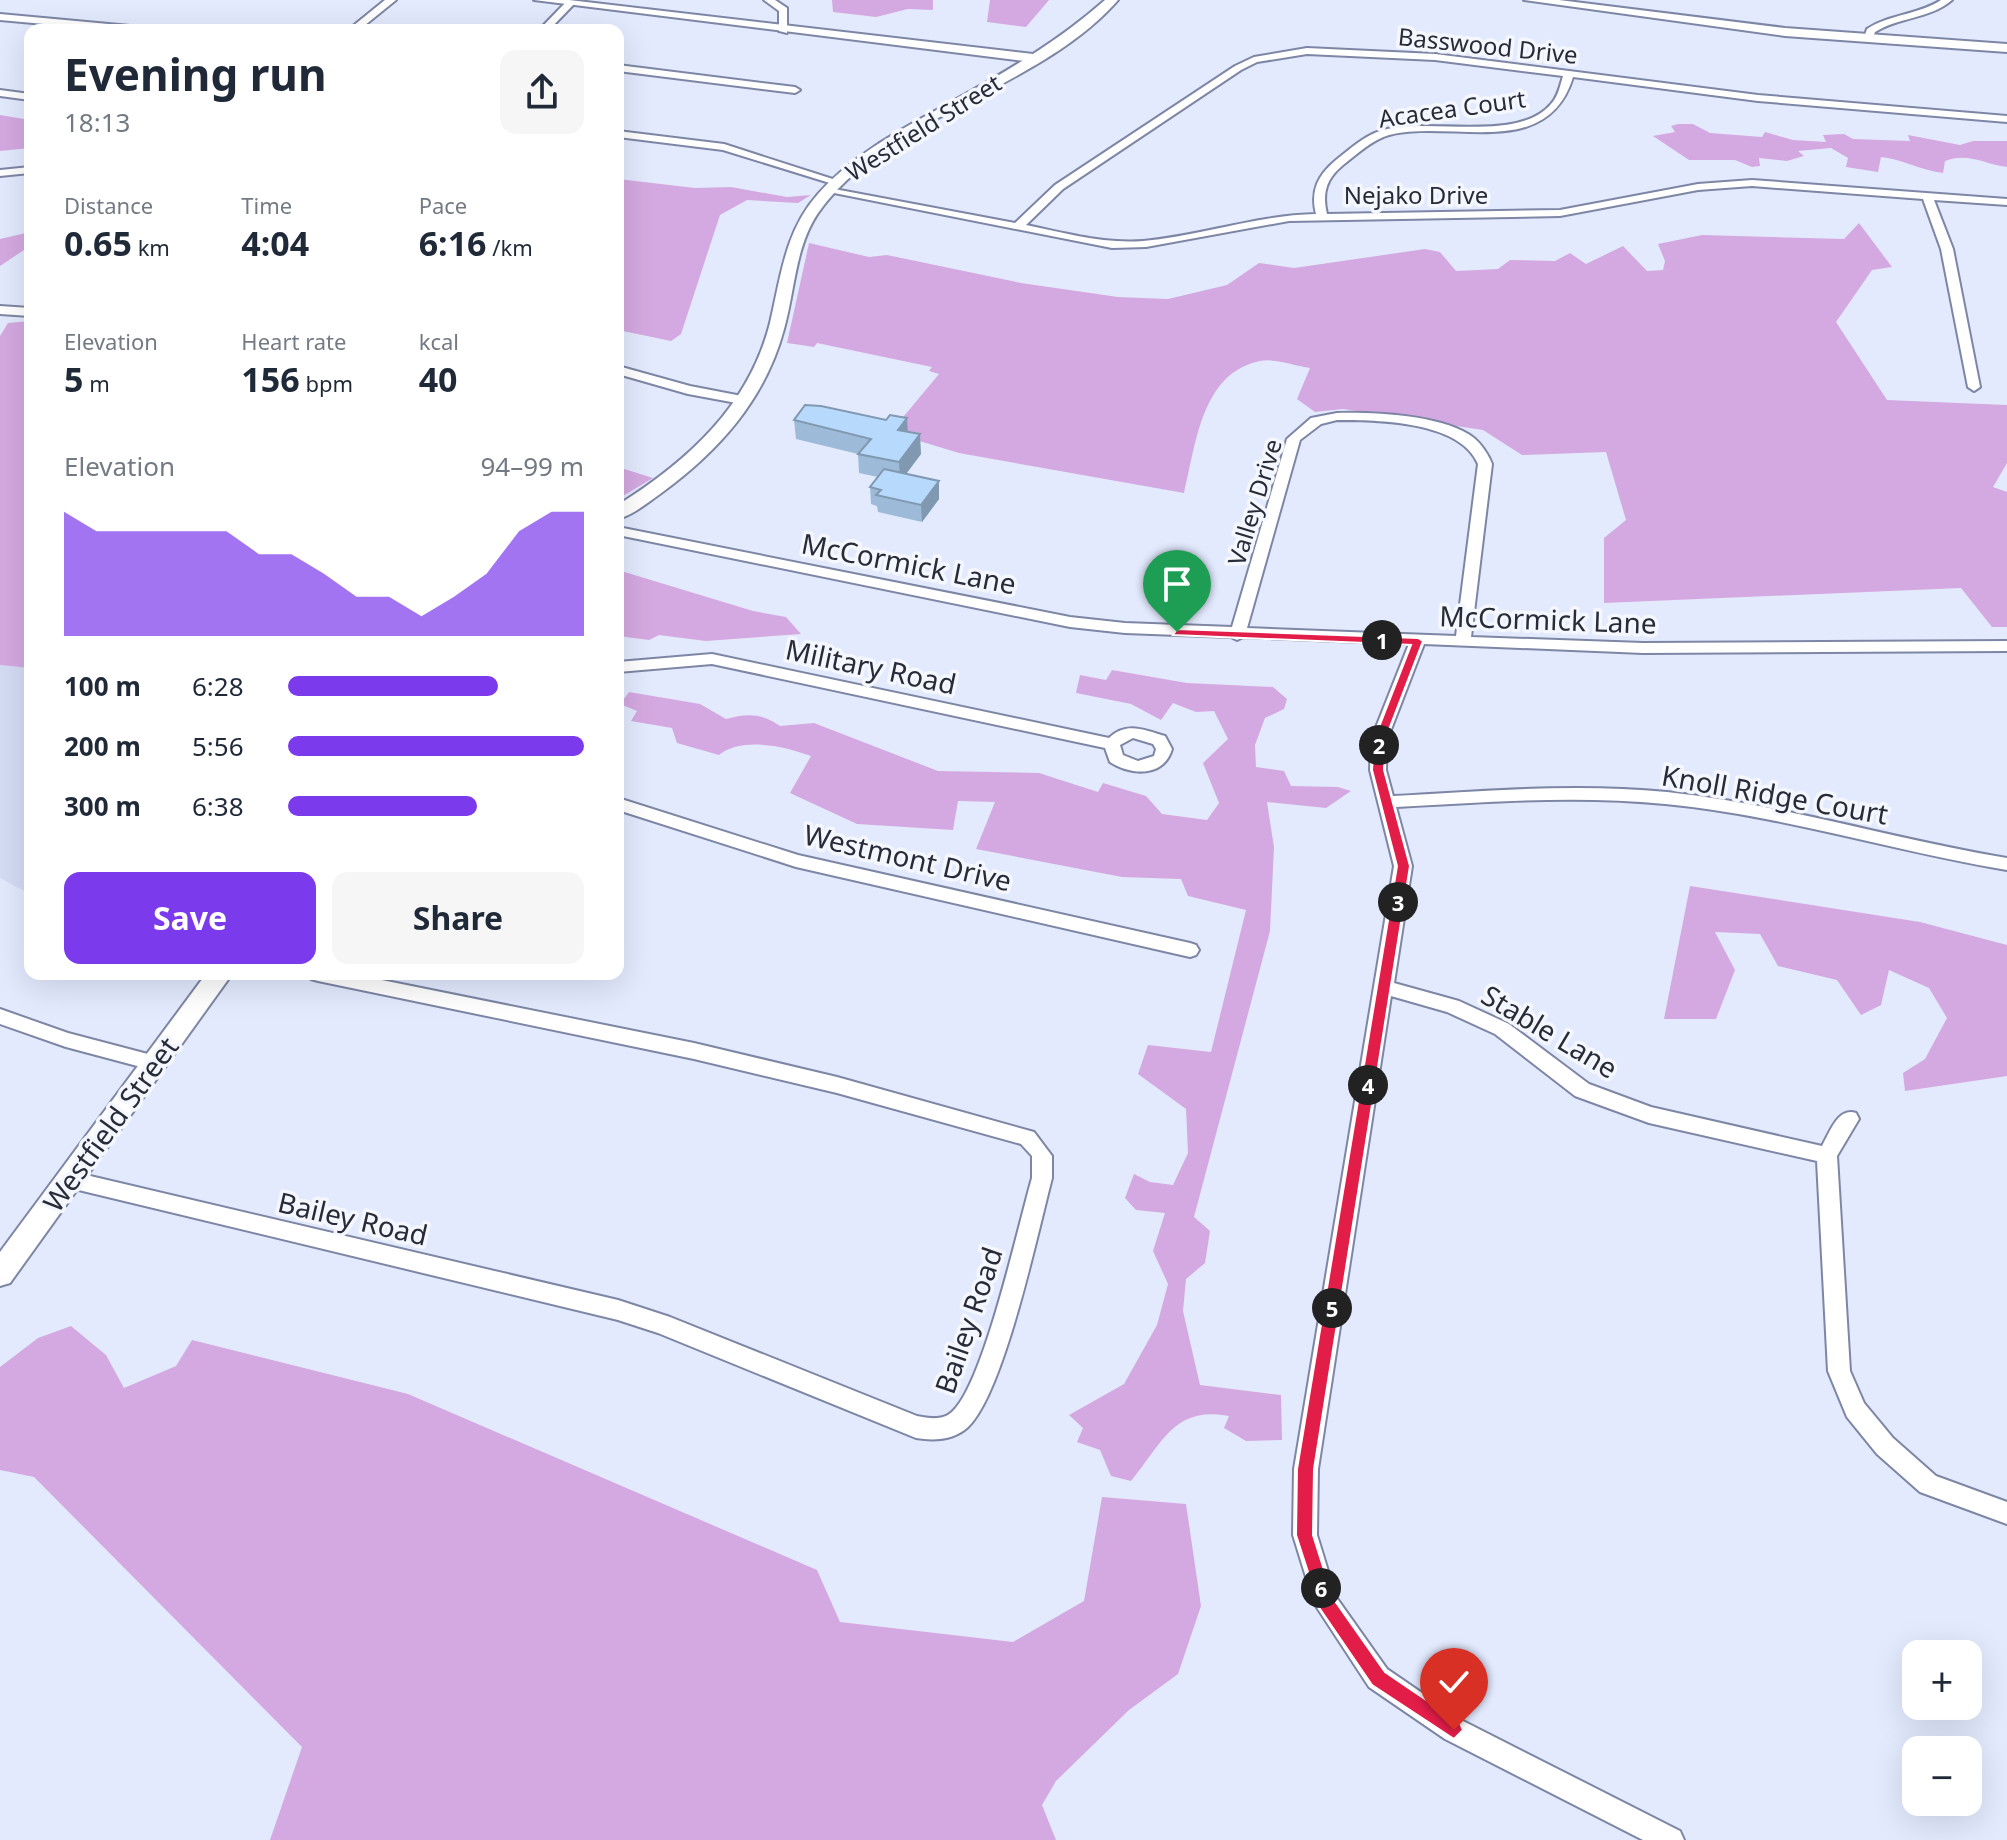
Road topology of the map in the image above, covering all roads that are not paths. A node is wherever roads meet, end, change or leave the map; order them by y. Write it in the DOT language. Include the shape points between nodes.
graph roads {
  1 [pos="391,0"];
  2 [pos="540,0"];
  3 [pos="769,0"];
  4 [pos="1112,0"];
  5 [pos="1530,0"];
  6 [pos="1947,0"];
  7 [pos="570,3"];
  8 [pos="0,17"];
  9 [pos="76,24"];
  10 [pos="361,24"];
  11 [pos="550,24"];
  12 [pos="784,31"];
  13 [pos="1869,38"];
  14 [pos="2007,48"];
  15 [pos="1033,58"];
  16 [pos="624,69"];
  17 [pos="1569,74"];
  18 [pos="795,90"];
  19 [pos="0,93"];
  20 [pos="24,96"];
  21 [pos="2007,119"];
  22 [pos="624,135"];
  23 [pos="24,171"];
  24 [pos="0,173"];
  25 [pos="833,187"];
  26 [pos="1927,195"];
  27 [pos="2007,202"];
  28 [pos="1322,216"];
  29 [pos="1017,228"];
  30 [pos="0,310"];
  31 [pos="24,312"];
  32 [pos="624,372"];
  33 [pos="1974,387"];
  34 [pos="742,400"];
  35 [pos="624,510"];
  36 [pos="624,532"];
  37 [pos="1237,635"];
  38 [pos="1418,641"];
  39 [pos="1463,643"];
  40 [pos="2007,646"];
  41 [pos="624,666"];
  42 [pos="1112,744"];
  43 [pos="1387,802"];
  44 [pos="624,806"];
  45 [pos="2007,864"];
  46 [pos="1190,950"];
  47 [pos="216,980"];
  48 [pos="347,980"];
  49 [pos="1384,987"];
  50 [pos="0,1016"];
  51 [pos="156,1063"];
  52 [pos="1849,1119"];
  53 [pos="1827,1155"];
  54 [pos="69,1180"];
  55 [pos="0,1274"];
  56 [pos="2007,1513"];
  57 [pos="1671,1840"];
  1 -- 10 [label="street"];
  2 -- 7 [label="street"];
  3 -- 12 [label="street" via="784,10"];
  4 -- 15 [label="main road, Westfield Street" via="1084,27"];
  5 -- 13 [label="main road"];
  6 -- 13 [label="street" via="1927,13 1881,24"];
  7 -- 11 [label="street"];
  7 -- 12 [label="street"];
  8 -- 9 [label="street"];
  12 -- 15 [label="street"];
  13 -- 14 [label="main road"];
  15 -- 25 [label="main road, Westfield Street" via="883,147"];
  16 -- 18 [label="street"];
  17 -- 21 [label="street, Basswood Drive" via="1758,98"];
  17 -- 28 [label="street, Acacea Court" via="1550,111 1529,120 1386,133 1366,142 1327,172 1317,200"];
  17 -- 29 [label="street, Basswood Drive" via="1332,51 1254,60 1059,187"];
  19 -- 20 [label="street"];
  22 -- 25 [label="street, Nejako Drive" via="724,147"];
  23 -- 24 [label="street"];
  25 -- 29 [label="street, Nejako Drive"];
  25 -- 34 [label="main road, Westfield Street" via="798,236 767,364"];
  26 -- 27 [label="street, Nejako Drive"];
  26 -- 28 [label="street, Nejako Drive" via="1752,183 1698,187 1560,213"];
  26 -- 33 [label="street" via="1947,249"];
  28 -- 29 [label="street, Nejako Drive" via="1255,222 1146,244 1112,245"];
  30 -- 31 [label="street"];
  32 -- 34 [label="street"];
  34 -- 35 [label="main road, Westfield Street" via="723,430 695,458"];
  36 -- 37 [label="street, McCormick Lane" via="1070,622"];
  37 -- 38 [label="street, McCormick Lane"];
  37 -- 39 [label="street, Valley Drive" via="1294,439 1323,418 1351,415 1436,428 1478,448 1485,464"];
  38 -- 39 [label="street, McCormick Lane"];
  38 -- 43 [label="street" via="1379,740 1378,770"];
  39 -- 40 [label="street, McCormick Lane" via="1643,648"];
  41 -- 42 [label="street, Military Road" via="712,659"];
  43 -- 45 [label="street, Knoll Ridge Court" via="1543,794 1664,797"];
  43 -- 49 [label="street" via="1403,866"];
  44 -- 46 [label="street, Westmont Drive" via="796,861"];
  47 -- 51 [label="main road, Westfield Street"];
  48 -- 54 [label="street, Bailey Road" via="694,1051 1027,1138 1045,1162 1042,1178 970,1409 949,1427 916,1427 618,1310"];
  49 -- 53 [label="street, Stable Lane" via="1452,1006 1502,1029 1582,1090 1649,1115"];
  49 -- 57 [label="street" via="1306,1469 1305,1535 1326,1603 1378,1678 1391,1687 1454,1730"];
  50 -- 51 [label="street"];
  51 -- 54 [label="main road, Westfield Street"];
  52 -- 53 [label="street"];
  53 -- 56 [label="street" via="1839,1371 1855,1410 1928,1484"];
  54 -- 55 [label="main road, Westfield Street"];
}
